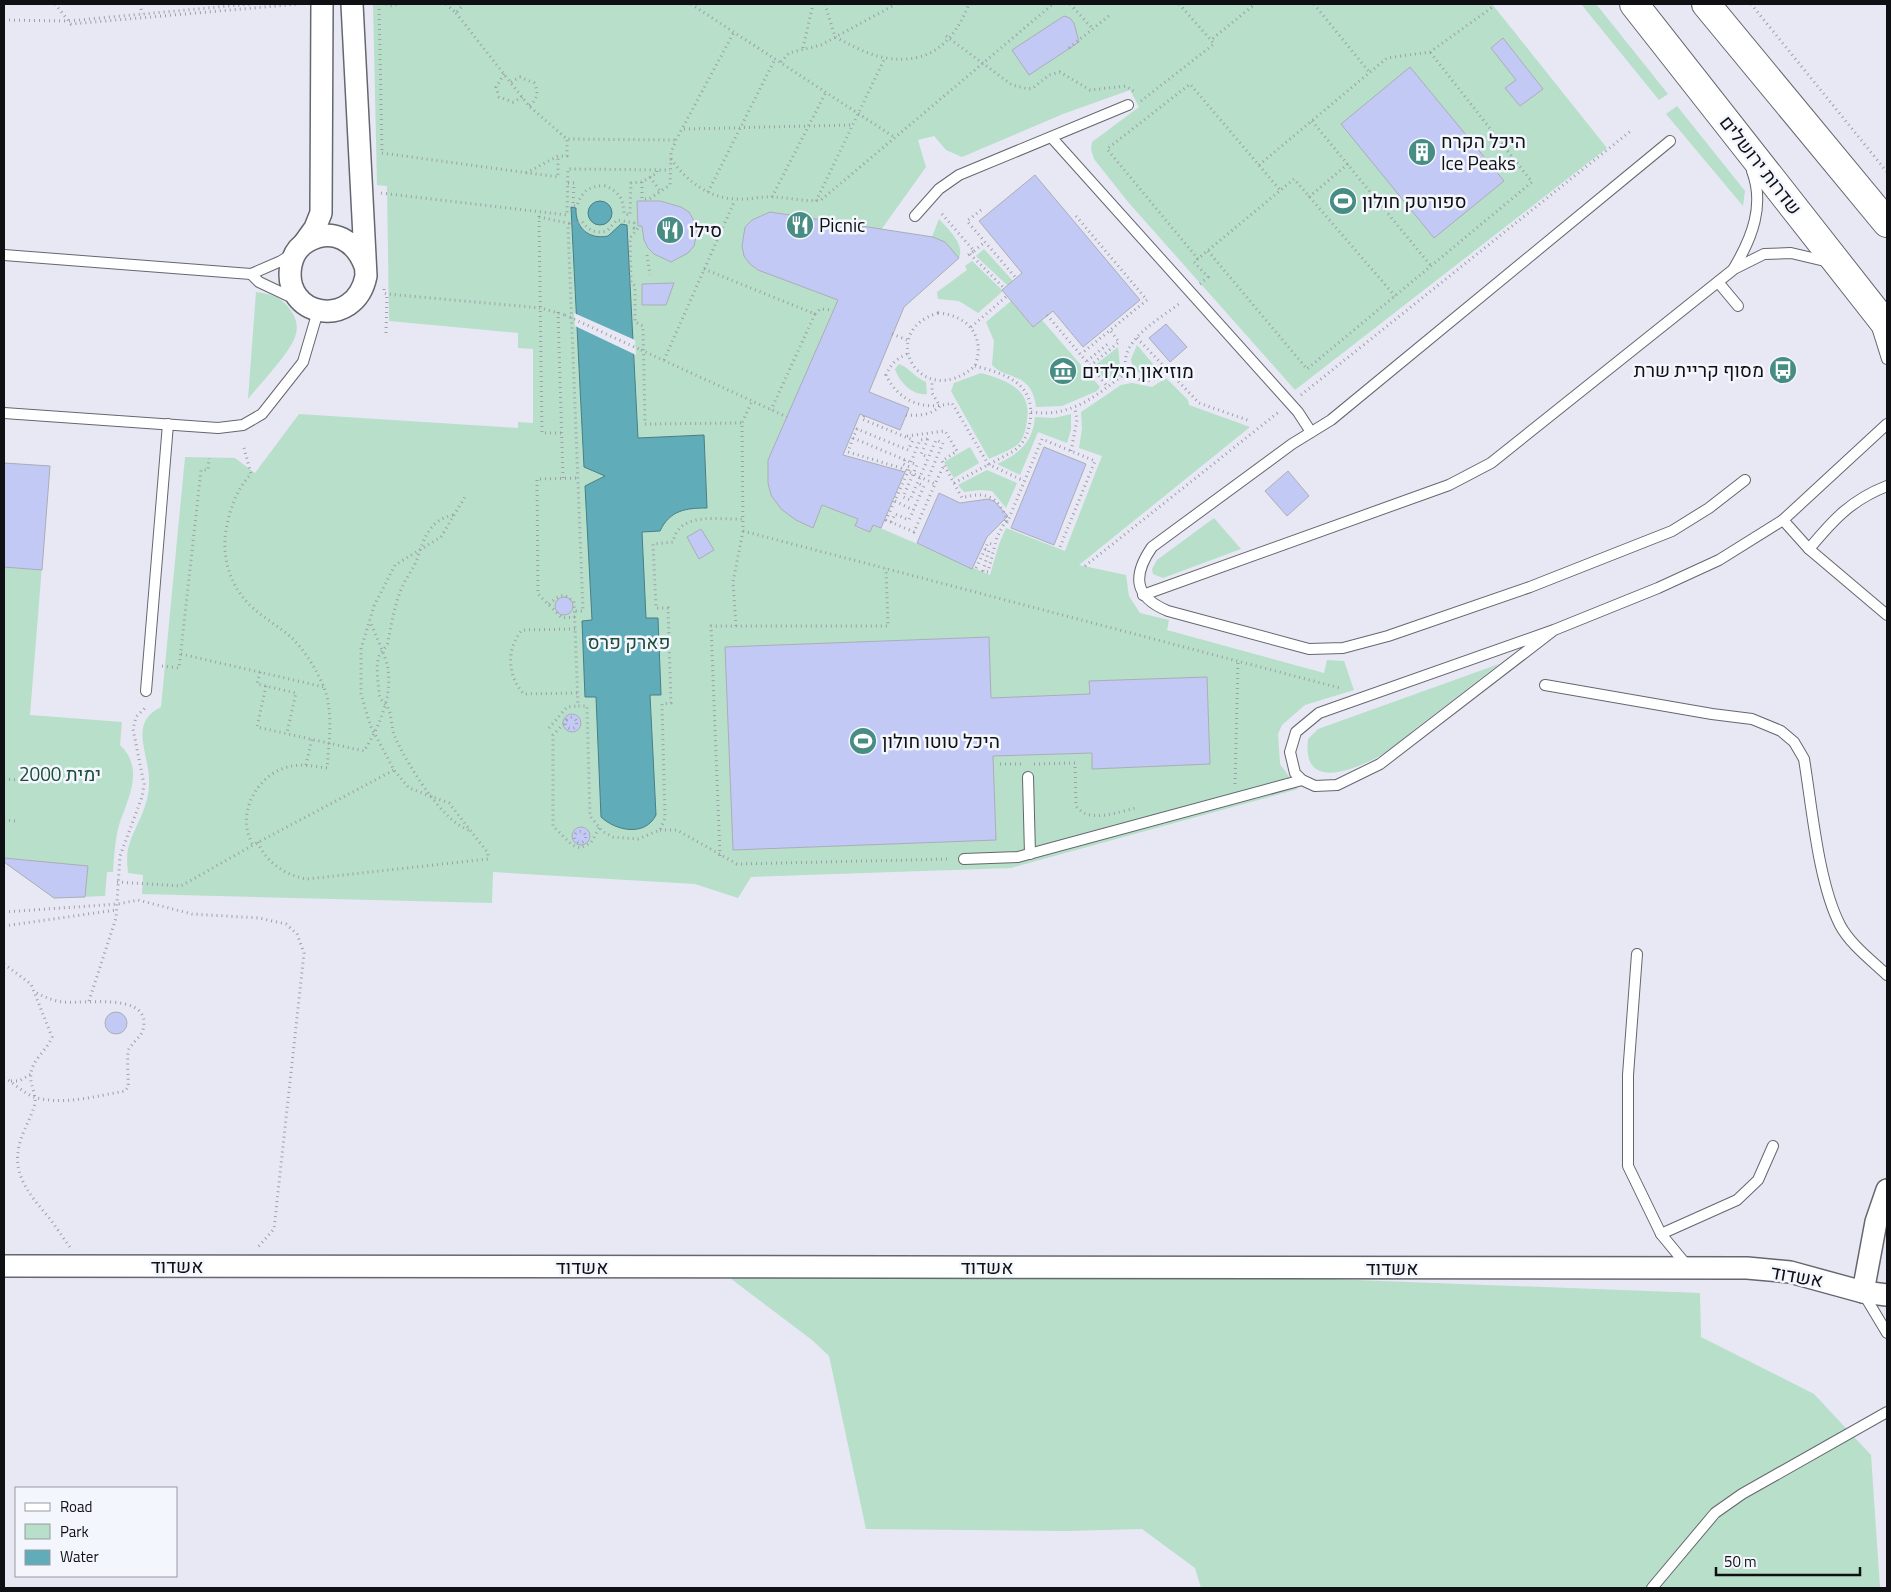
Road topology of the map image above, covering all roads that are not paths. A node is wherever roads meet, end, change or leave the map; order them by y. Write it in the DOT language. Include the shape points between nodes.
graph roads {
  1 [pos="322,4"];
  2 [pos="352,4"];
  3 [pos="1634,4"];
  4 [pos="1706,4"];
  5 [pos="1128,105"];
  6 [pos="1052,138"];
  7 [pos="1740,138"];
  8 [pos="1670,141"];
  9 [pos="915,216"];
  10 [pos="1887,224"];
  11 [pos="301,246"];
  12 [pos="4,255"];
  13 [pos="1839,264"];
  14 [pos="366,266"];
  15 [pos="1734,268"];
  16 [pos="251,274"];
  17 [pos="1718,282"];
  18 [pos="1738,306"];
  19 [pos="311,307"];
  20 [pos="1879,316"];
  21 [pos="1887,359"];
  22 [pos="4,413"];
  23 [pos="168,424"];
  24 [pos="1887,424"];
  25 [pos="1311,432"];
  26 [pos="1746,480"];
  27 [pos="1887,486"];
  28 [pos="1783,520"];
  29 [pos="1809,549"];
  30 [pos="1143,595"];
  31 [pos="1887,616"];
  32 [pos="1554,630"];
  33 [pos="1545,685"];
  34 [pos="146,692"];
  35 [pos="1028,777"];
  36 [pos="1302,780"];
  37 [pos="1030,854"];
  38 [pos="964,859"];
  39 [pos="1637,954"];
  40 [pos="1887,975"];
  41 [pos="1773,1146"];
  42 [pos="1887,1190"];
  43 [pos="1661,1234"];
  44 [pos="4,1266"];
  45 [pos="1689,1268"];
  46 [pos="1862,1292"];
  47 [pos="1887,1295"];
  48 [pos="1887,1333"];
  49 [pos="1887,1412"];
  50 [pos="1652,1588"];
  1 -- 11 [label="street" via="321,213 315,228"];
  2 -- 14 [label="street"];
  3 -- 7 [label="main road, שדרות ירושלים"];
  4 -- 10 [label="main road"];
  5 -- 6 [label="lane"];
  6 -- 9 [label="lane" via="959,175 939,189"];
  6 -- 25 [label="lane" via="1290,403"];
  7 -- 13 [label="main road, שדרות ירושלים"];
  7 -- 15 [label="lane" via="1757,185 1757,214 1749,244"];
  8 -- 25 [label="lane" via="1332,420"];
  11 -- 14 [label="street" via="326,235 336,236 355,247"];
  11 -- 16 [label="lane" via="281,261"];
  11 -- 19 [label="street" via="290,266 291,284"];
  12 -- 16 [label="lane"];
  13 -- 15 [label="lane" via="1791,253 1764,254"];
  13 -- 20 [label="main road, שדרות ירושלים"];
  14 -- 19 [label="street" via="364,285 354,301 337,310"];
  15 -- 17 [label="lane"];
  16 -- 19 [label="lane" via="259,282"];
  17 -- 18 [label="lane"];
  17 -- 30 [label="lane" via="1482,468 1449,485"];
  19 -- 23 [label="lane" via="303,362 262,414 243,425 218,428"];
  20 -- 21 [label="lane"];
  22 -- 23 [label="lane"];
  23 -- 34 [label="lane"];
  24 -- 28 [label="lane"];
  25 -- 30 [label="lane" via="1152,547 1139,570 1138,582"];
  26 -- 30 [label="lane" via="1672,531 1530,587 1388,636 1343,648 1309,650 1168,611"];
  27 -- 29 [label="lane" via="1838,514"];
  28 -- 29 [label="lane"];
  28 -- 32 [label="lane" via="1720,560"];
  29 -- 31 [label="lane"];
  32 -- 36 [label="lane" via="1380,764 1337,785 1315,786"];
  32 -- 36 [label="lane" via="1319,713 1296,732 1290,752 1295,773"];
  33 -- 40 [label="lane" via="1752,719 1788,736 1804,759 1825,886 1840,926 1863,954"];
  35 -- 37 [label="lane"];
  36 -- 37 [label="lane"];
  37 -- 38 [label="lane"];
  39 -- 43 [label="lane" via="1628,1075 1628,1166"];
  41 -- 43 [label="lane" via="1758,1180 1737,1200"];
  42 -- 46 [label="street" via="1876,1222"];
  43 -- 45 [label="lane"];
  44 -- 45 [label="street, אשדוד" via="69,1257"];
  45 -- 46 [label="street, אשדוד" via="1790,1272"];
  46 -- 47 [label="street, אשדוד"];
  46 -- 48 [label="lane"];
  49 -- 50 [label="lane" via="1742,1494 1715,1513"];
}
